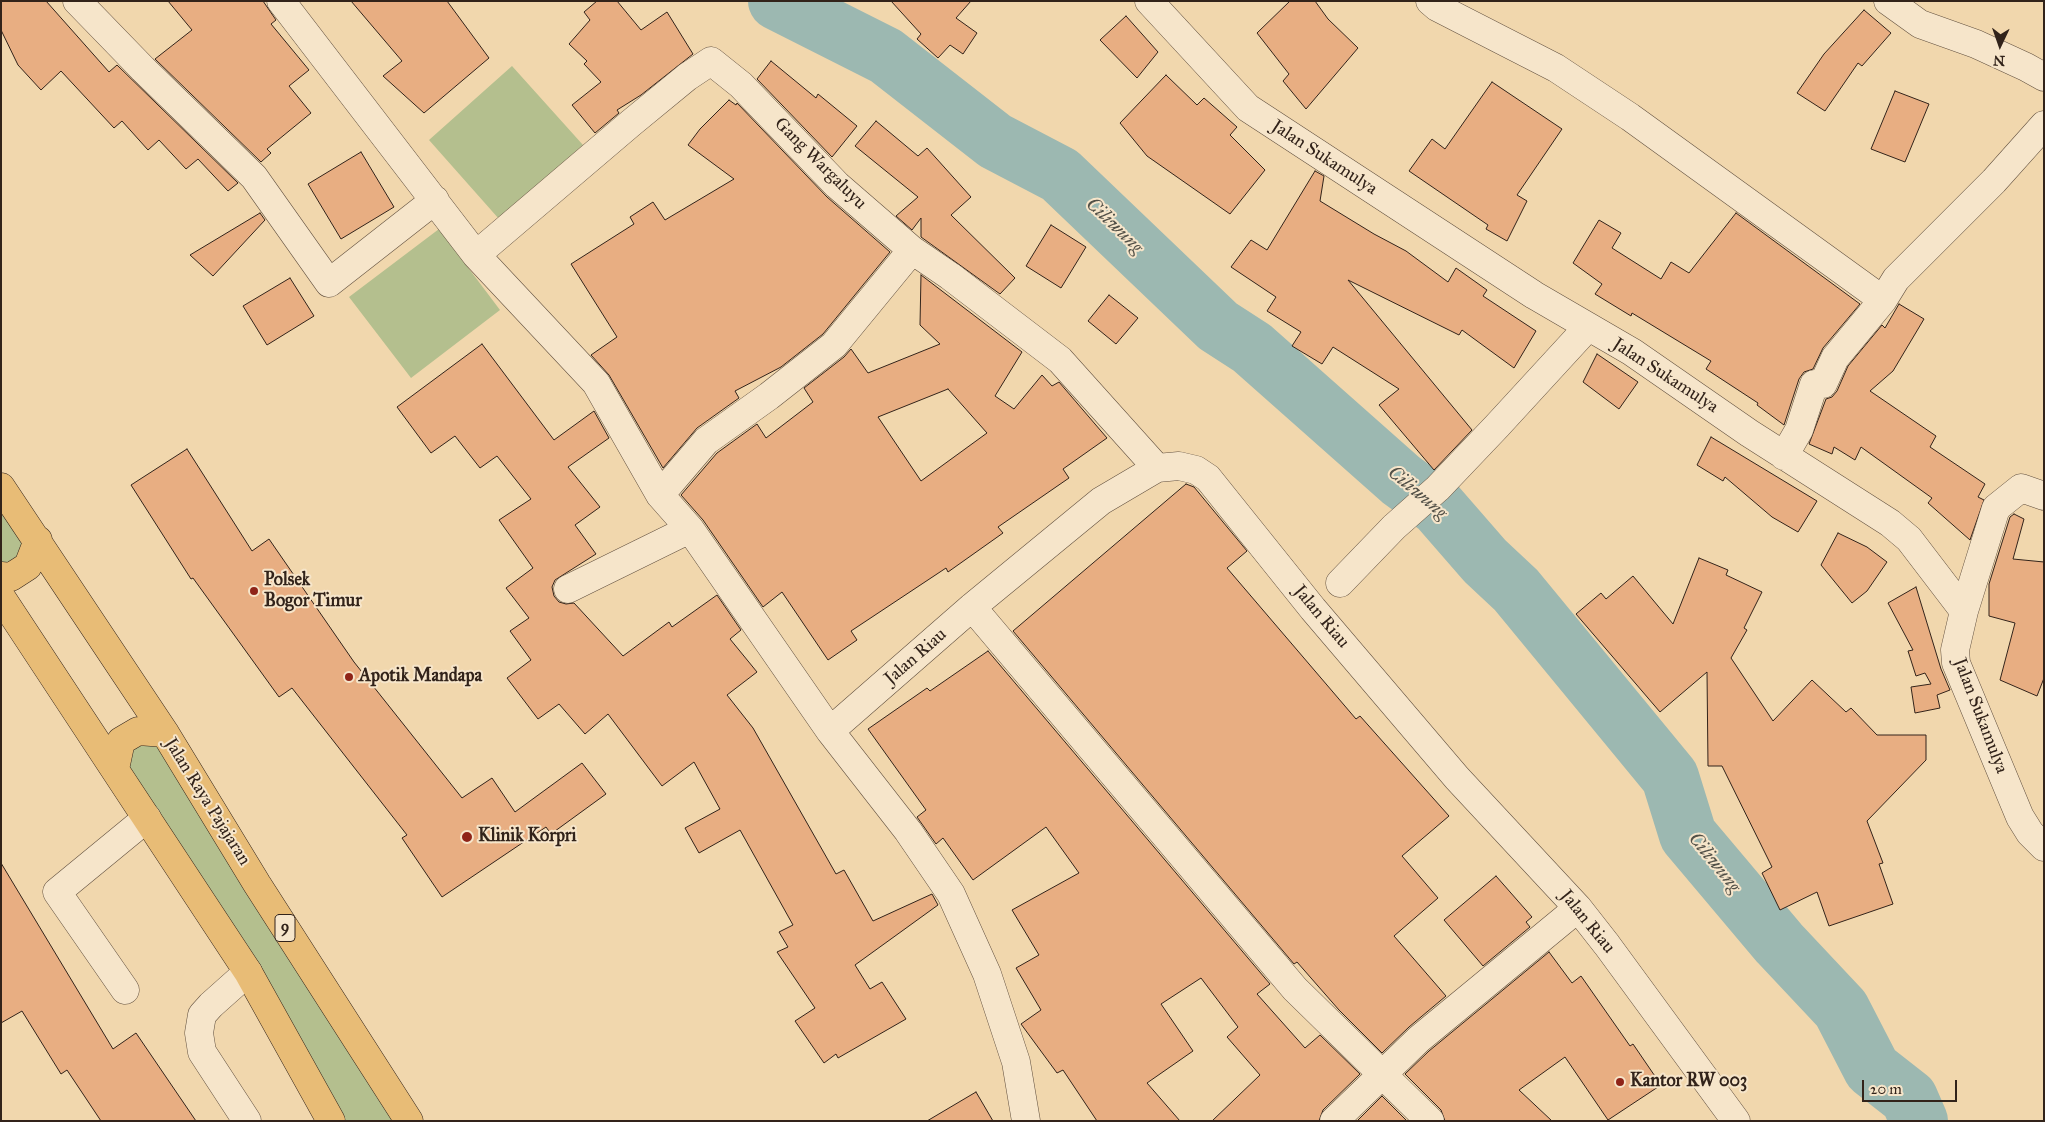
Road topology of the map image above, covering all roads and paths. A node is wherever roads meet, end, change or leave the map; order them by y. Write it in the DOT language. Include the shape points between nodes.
graph roads {
  1 [pos="281,1"];
  2 [pos="1149,1"];
  3 [pos="1430,1"];
  4 [pos="1888,1"];
  5 [pos="89,5"];
  6 [pos="2044,77"];
  7 [pos="2044,126"];
  8 [pos="436,200"];
  9 [pos="912,250"];
  10 [pos="476,255"];
  11 [pos="1883,300"];
  12 [pos="1588,327"];
  13 [pos="1784,456"];
  14 [pos="1157,468"];
  15 [pos="1,487"];
  16 [pos="660,495"];
  17 [pos="2044,496"];
  18 [pos="690,528"];
  19 [pos="38,540"];
  20 [pos="1,576"];
  21 [pos="1340,583"];
  22 [pos="568,589"];
  23 [pos="1,597"];
  24 [pos="972,607"];
  25 [pos="1964,611"];
  26 [pos="830,731"];
  27 [pos="164,734"];
  28 [pos="115,769"];
  29 [pos="147,818"];
  30 [pos="2044,846"];
  31 [pos="1578,908"];
  32 [pos="248,972"];
  33 [pos="125,990"];
  34 [pos="1383,1074"];
  35 [pos="326,1119"];
  36 [pos="247,1121"];
  37 [pos="408,1121"];
  38 [pos="1026,1121"];
  39 [pos="1334,1121"];
  40 [pos="1430,1121"];
  41 [pos="1736,1121"];
  1 -- 8 [label="street"];
  2 -- 12 [label="street, Jalan Sukamulya" via="1248,108 1534,296"];
  3 -- 11 [label="street" via="1556,68 1630,116"];
  4 -- 6 [label="street" via="1920,24 1976,44"];
  5 -- 8 [label="street" via="254,177 329,283"];
  7 -- 11 [label="street" via="1896,279"];
  8 -- 10 [label="street"];
  9 -- 10 [label="street, Gang Wargaluyu" via="838,185 741,85 711,61 631,123"];
  9 -- 14 [label="street, Gang Wargaluyu" via="1060,360"];
  9 -- 16 [label="street" via="834,345 706,441"];
  10 -- 16 [label="street" via="596,383"];
  11 -- 13 [label="street" via="1835,358 1823,384 1814,384 1799,430"];
  12 -- 13 [label="street, Jalan Sukamulya" via="1632,352"];
  12 -- 21 [label="street" via="1497,426"];
  13 -- 25 [label="street, Jalan Sukamulya" via="1890,523 1909,539"];
  14 -- 24 [label="street, Jalan Riau" via="1101,500"];
  14 -- 31 [label="street, Jalan Riau" via="1178,466 1196,470 1208,478 1313,609 1451,770"];
  15 -- 19 [label="highway, Jalan Raya Pajajaran / 9"];
  16 -- 18 [label="street"];
  17 -- 25 [label="street" via="2021,488 1996,508"];
  18 -- 22 [label="street"];
  18 -- 26 [label="street"];
  19 -- 20 [label="highway" via="28,566 11,577"];
  19 -- 27 [label="highway, Jalan Raya Pajajaran / 9"];
  23 -- 28 [label="highway"];
  24 -- 26 [label="street, Jalan Riau"];
  24 -- 34 [label="street" via="1295,989"];
  25 -- 30 [label="street, Jalan Sukamulya" via="1955,650 1956,663 2020,817"];
  26 -- 38 [label="street" via="908,831 950,894 987,974 1016,1062"];
  27 -- 28 [label="highway" via="138,731 121,741"];
  27 -- 37 [label="highway, Jalan Raya Pajajaran / 9"];
  28 -- 29 [label="highway"];
  29 -- 32 [label="highway"];
  29 -- 33 [label="street" via="57,892"];
  31 -- 34 [label="street" via="1419,1039"];
  31 -- 41 [label="street, Jalan Riau"];
  32 -- 35 [label="highway"];
  32 -- 36 [label="street" via="202,1015 199,1033 202,1052"];
  34 -- 39 [label="street"];
  34 -- 40 [label="street"];
}
